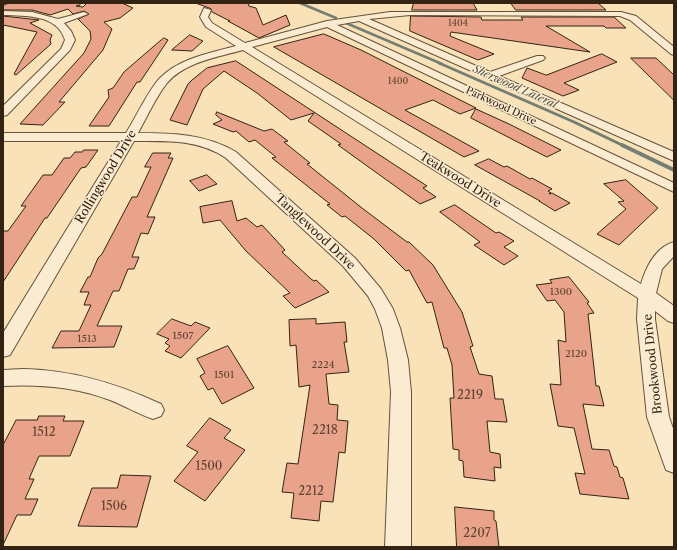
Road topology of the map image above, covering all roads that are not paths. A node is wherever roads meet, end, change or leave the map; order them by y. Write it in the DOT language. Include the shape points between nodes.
graph roads {
  1 [pos="490,3"];
  2 [pos="207,10"];
  3 [pos="638,10"];
  4 [pos="3,13"];
  5 [pos="496,13"];
  6 [pos="84,14"];
  7 [pos="627,15"];
  8 [pos="359,18"];
  9 [pos="57,22"];
  10 [pos="327,24"];
  11 [pos="244,47"];
  12 [pos="674,52"];
  13 [pos="540,58"];
  14 [pos="489,76"];
  15 [pos="3,113"];
  16 [pos="130,136"];
  17 [pos="3,137"];
  18 [pos="674,157"];
  19 [pos="674,188"];
  20 [pos="674,248"];
  21 [pos="647,295"];
  22 [pos="674,316"];
  23 [pos="3,350"];
  24 [pos="3,378"];
  25 [pos="153,410"];
  26 [pos="674,462"];
  27 [pos="398,547"];
  1 -- 5 [label="street"];
  2 -- 11 [label="street, Teakwood Drive" via="204,17 209,25"];
  3 -- 7 [label="street"];
  4 -- 9 [label="street" via="38,16"];
  5 -- 7 [label="street, Rollingwood Drive"];
  5 -- 8 [label="street, Rollingwood Drive" via="410,13"];
  6 -- 9 [label="street"];
  7 -- 12 [label="street"];
  8 -- 10 [label="street, Rollingwood Drive"];
  8 -- 14 [label="street, Parkwood Drive"];
  9 -- 15 [label="street" via="69,34 68,46"];
  10 -- 11 [label="street, Rollingwood Drive"];
  10 -- 19 [label="street, Parkwood Drive"];
  11 -- 16 [label="street, Rollingwood Drive" via="196,60 169,75"];
  11 -- 21 [label="street, Teakwood Drive"];
  13 -- 14 [label="street"];
  14 -- 18 [label="street, Parkwood Drive"];
  16 -- 17 [label="street, Tanglewood Drive"];
  16 -- 23 [label="street, Rollingwood Drive"];
  16 -- 27 [label="street, Tanglewood Drive" via="191,140 214,145 226,151 349,262 375,293 391,328 401,392"];
  20 -- 21 [label="street, Brookwood Drive" via="654,269"];
  21 -- 22 [label="street, Teakwood Drive"];
  21 -- 26 [label="street, Brookwood Drive" via="646,319 658,417"];
  24 -- 25 [label="street" via="38,377 70,380 127,396"];
}
